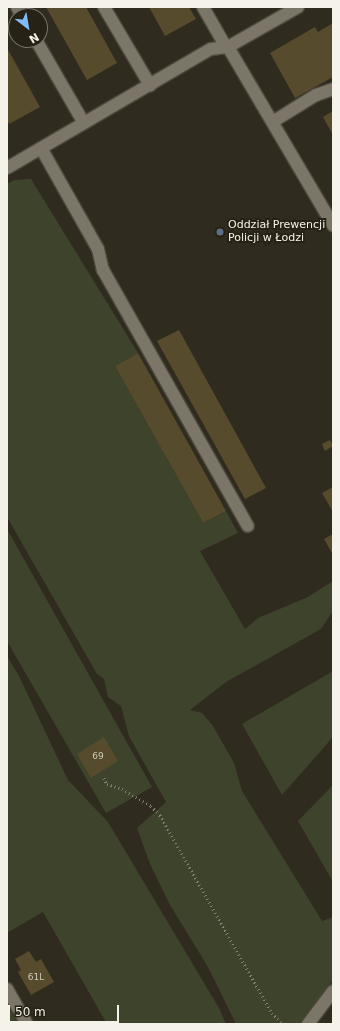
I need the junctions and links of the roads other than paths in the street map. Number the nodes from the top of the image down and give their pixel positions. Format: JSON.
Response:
{"nodes":[{"id":1,"x":104,"y":7,"type":"edge"},
{"id":2,"x":203,"y":7,"type":"edge"},
{"id":3,"x":298,"y":7,"type":"edge"},
{"id":4,"x":227,"y":47,"type":"junction"},
{"id":5,"x":41,"y":48,"type":"edge"},
{"id":6,"x":150,"y":85,"type":"junction"},
{"id":7,"x":333,"y":90,"type":"edge"},
{"id":8,"x":274,"y":121,"type":"junction"},
{"id":9,"x":84,"y":123,"type":"junction"},
{"id":10,"x":42,"y":148,"type":"junction"},
{"id":11,"x":7,"y":168,"type":"edge"},
{"id":12,"x":333,"y":225,"type":"edge"},
{"id":13,"x":248,"y":526,"type":"dead end"},
{"id":14,"x":7,"y":989,"type":"edge"},
{"id":15,"x":333,"y":991,"type":"edge"},
{"id":16,"x":27,"y":1024,"type":"edge"},
{"id":17,"x":308,"y":1024,"type":"edge"}],
"edges":[{"from":1,"to":6,"type":"lane"},
{"from":2,"to":4,"type":"lane"},
{"from":3,"to":4,"type":"lane"},
{"from":4,"to":6,"type":"lane"},
{"from":4,"to":8,"type":"lane"},
{"from":5,"to":9,"type":"lane"},
{"from":6,"to":9,"type":"lane"},
{"from":7,"to":8,"type":"lane"},
{"from":8,"to":12,"type":"lane"},
{"from":9,"to":10,"type":"lane"},
{"from":10,"to":11,"type":"lane"},
{"from":10,"to":13,"type":"lane"},
{"from":14,"to":16,"type":"lane"},
{"from":15,"to":17,"type":"lane"}]}
